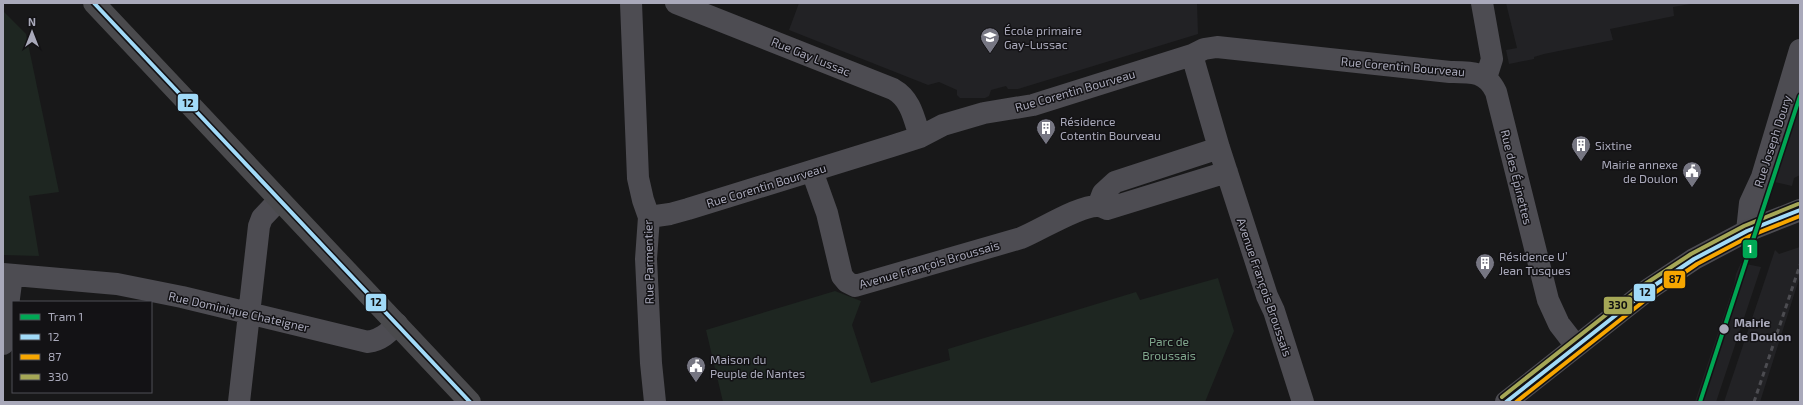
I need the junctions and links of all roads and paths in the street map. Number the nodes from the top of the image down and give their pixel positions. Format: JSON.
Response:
{"nodes":[{"id":1,"x":94,"y":3,"type":"edge"},
{"id":2,"x":631,"y":3,"type":"edge"},
{"id":3,"x":676,"y":3,"type":"edge"},
{"id":4,"x":1482,"y":3,"type":"edge"},
{"id":5,"x":1800,"y":50,"type":"edge"},
{"id":6,"x":1192,"y":55,"type":"junction"},
{"id":7,"x":1486,"y":78,"type":"junction"},
{"id":8,"x":920,"y":137,"type":"junction"},
{"id":9,"x":1219,"y":148,"type":"junction"},
{"id":10,"x":812,"y":171,"type":"junction"},
{"id":11,"x":1227,"y":172,"type":"junction"},
{"id":12,"x":279,"y":200,"type":"junction"},
{"id":13,"x":1098,"y":206,"type":"junction"},
{"id":14,"x":1800,"y":210,"type":"edge"},
{"id":15,"x":649,"y":217,"type":"junction"},
{"id":16,"x":1747,"y":231,"type":"junction"},
{"id":17,"x":8,"y":275,"type":"edge"},
{"id":18,"x":250,"y":314,"type":"junction"},
{"id":19,"x":397,"y":324,"type":"junction"},
{"id":20,"x":3,"y":344,"type":"edge"},
{"id":21,"x":1576,"y":346,"type":"junction"},
{"id":22,"x":239,"y":402,"type":"edge"},
{"id":23,"x":470,"y":402,"type":"edge"},
{"id":24,"x":655,"y":402,"type":"edge"},
{"id":25,"x":1303,"y":402,"type":"edge"},
{"id":26,"x":1506,"y":402,"type":"edge"}],
"edges":[{"from":1,"to":12,"type":"main road"},
{"from":2,"to":15,"type":"street","name":"Rue Parmentier"},
{"from":3,"to":8,"type":"street","name":"Rue Gay Lussac"},
{"from":4,"to":7,"type":"street"},
{"from":5,"to":16,"type":"street","name":"Rue Joseph Doury"},
{"from":6,"to":7,"type":"street","name":"Rue Corentin Bourveau"},
{"from":6,"to":8,"type":"street","name":"Rue Corentin Bourveau"},
{"from":6,"to":9,"type":"street","name":"Avenue François Broussais"},
{"from":7,"to":21,"type":"street","name":"Rue des Épinettes"},
{"from":8,"to":10,"type":"street","name":"Rue Corentin Bourveau"},
{"from":9,"to":11,"type":"street","name":"Avenue François Broussais"},
{"from":9,"to":13,"type":"street"},
{"from":10,"to":13,"type":"street","name":"Avenue François Broussais"},
{"from":10,"to":15,"type":"street","name":"Rue Corentin Bourveau"},
{"from":11,"to":13,"type":"street","name":"Avenue François Broussais"},
{"from":11,"to":25,"type":"street","name":"Avenue François Broussais"},
{"from":12,"to":18,"type":"street"},
{"from":12,"to":19,"type":"main road"},
{"from":14,"to":16,"type":"street"},
{"from":15,"to":24,"type":"street","name":"Rue Parmentier"},
{"from":16,"to":21,"type":"street"},
{"from":17,"to":18,"type":"street","name":"Rue Dominique Chateigner"},
{"from":17,"to":20,"type":"street"},
{"from":18,"to":19,"type":"street","name":"Rue Dominique Chateigner"},
{"from":18,"to":22,"type":"street"},
{"from":19,"to":23,"type":"main road"},
{"from":21,"to":26,"type":"street"}]}
